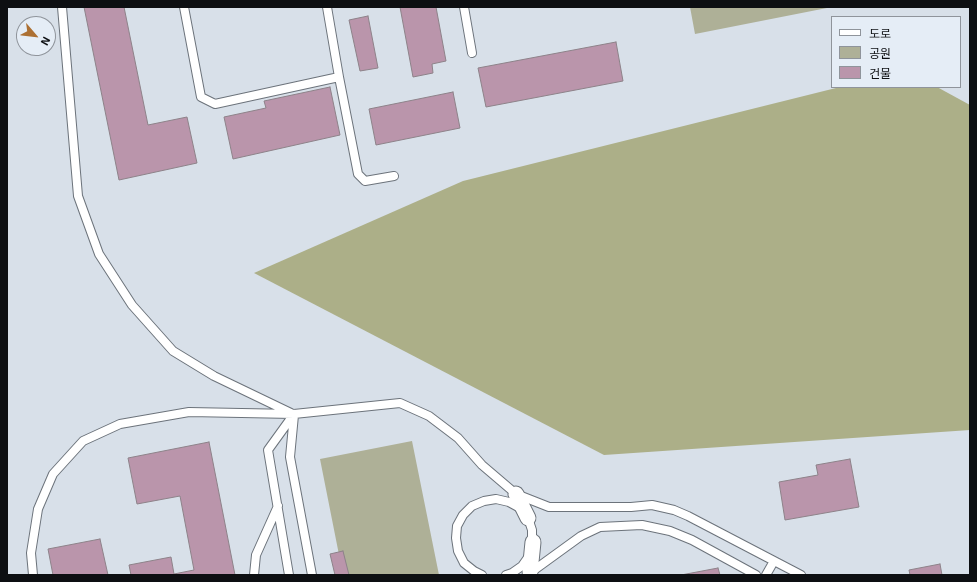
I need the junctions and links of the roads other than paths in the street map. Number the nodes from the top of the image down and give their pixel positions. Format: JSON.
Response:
{"nodes":[{"id":1,"x":62,"y":7,"type":"edge"},
{"id":2,"x":184,"y":7,"type":"edge"},
{"id":3,"x":328,"y":7,"type":"edge"},
{"id":4,"x":464,"y":7,"type":"edge"},
{"id":5,"x":472,"y":53,"type":"dead end"},
{"id":6,"x":339,"y":77,"type":"junction"},
{"id":7,"x":394,"y":176,"type":"dead end"},
{"id":8,"x":294,"y":414,"type":"junction"},
{"id":9,"x":516,"y":494,"type":"junction"},
{"id":10,"x":278,"y":506,"type":"junction"},
{"id":11,"x":528,"y":518,"type":"junction"},
{"id":12,"x":533,"y":542,"type":"junction"},
{"id":13,"x":774,"y":561,"type":"junction"},
{"id":14,"x":529,"y":574,"type":"edge"},
{"id":15,"x":33,"y":575,"type":"edge"},
{"id":16,"x":254,"y":575,"type":"edge"},
{"id":17,"x":289,"y":575,"type":"edge"},
{"id":18,"x":312,"y":575,"type":"edge"},
{"id":19,"x":482,"y":575,"type":"edge"},
{"id":20,"x":506,"y":575,"type":"edge"},
{"id":21,"x":756,"y":575,"type":"edge"},
{"id":22,"x":766,"y":575,"type":"edge"},
{"id":23,"x":800,"y":575,"type":"edge"}],
"edges":[{"from":1,"to":8,"type":"lane"},
{"from":2,"to":6,"type":"lane"},
{"from":3,"to":6,"type":"lane"},
{"from":4,"to":5,"type":"lane"},
{"from":6,"to":7,"type":"lane"},
{"from":8,"to":9,"type":"lane"},
{"from":8,"to":10,"type":"lane"},
{"from":8,"to":15,"type":"lane"},
{"from":8,"to":18,"type":"lane"},
{"from":9,"to":11,"type":"street"},
{"from":9,"to":13,"type":"lane"},
{"from":10,"to":16,"type":"lane"},
{"from":10,"to":17,"type":"lane"},
{"from":11,"to":12,"type":"lane"},
{"from":11,"to":19,"type":"lane"},
{"from":12,"to":14,"type":"street"},
{"from":12,"to":20,"type":"lane"},
{"from":13,"to":22,"type":"lane"},
{"from":13,"to":23,"type":"lane"},
{"from":14,"to":21,"type":"lane"}]}
